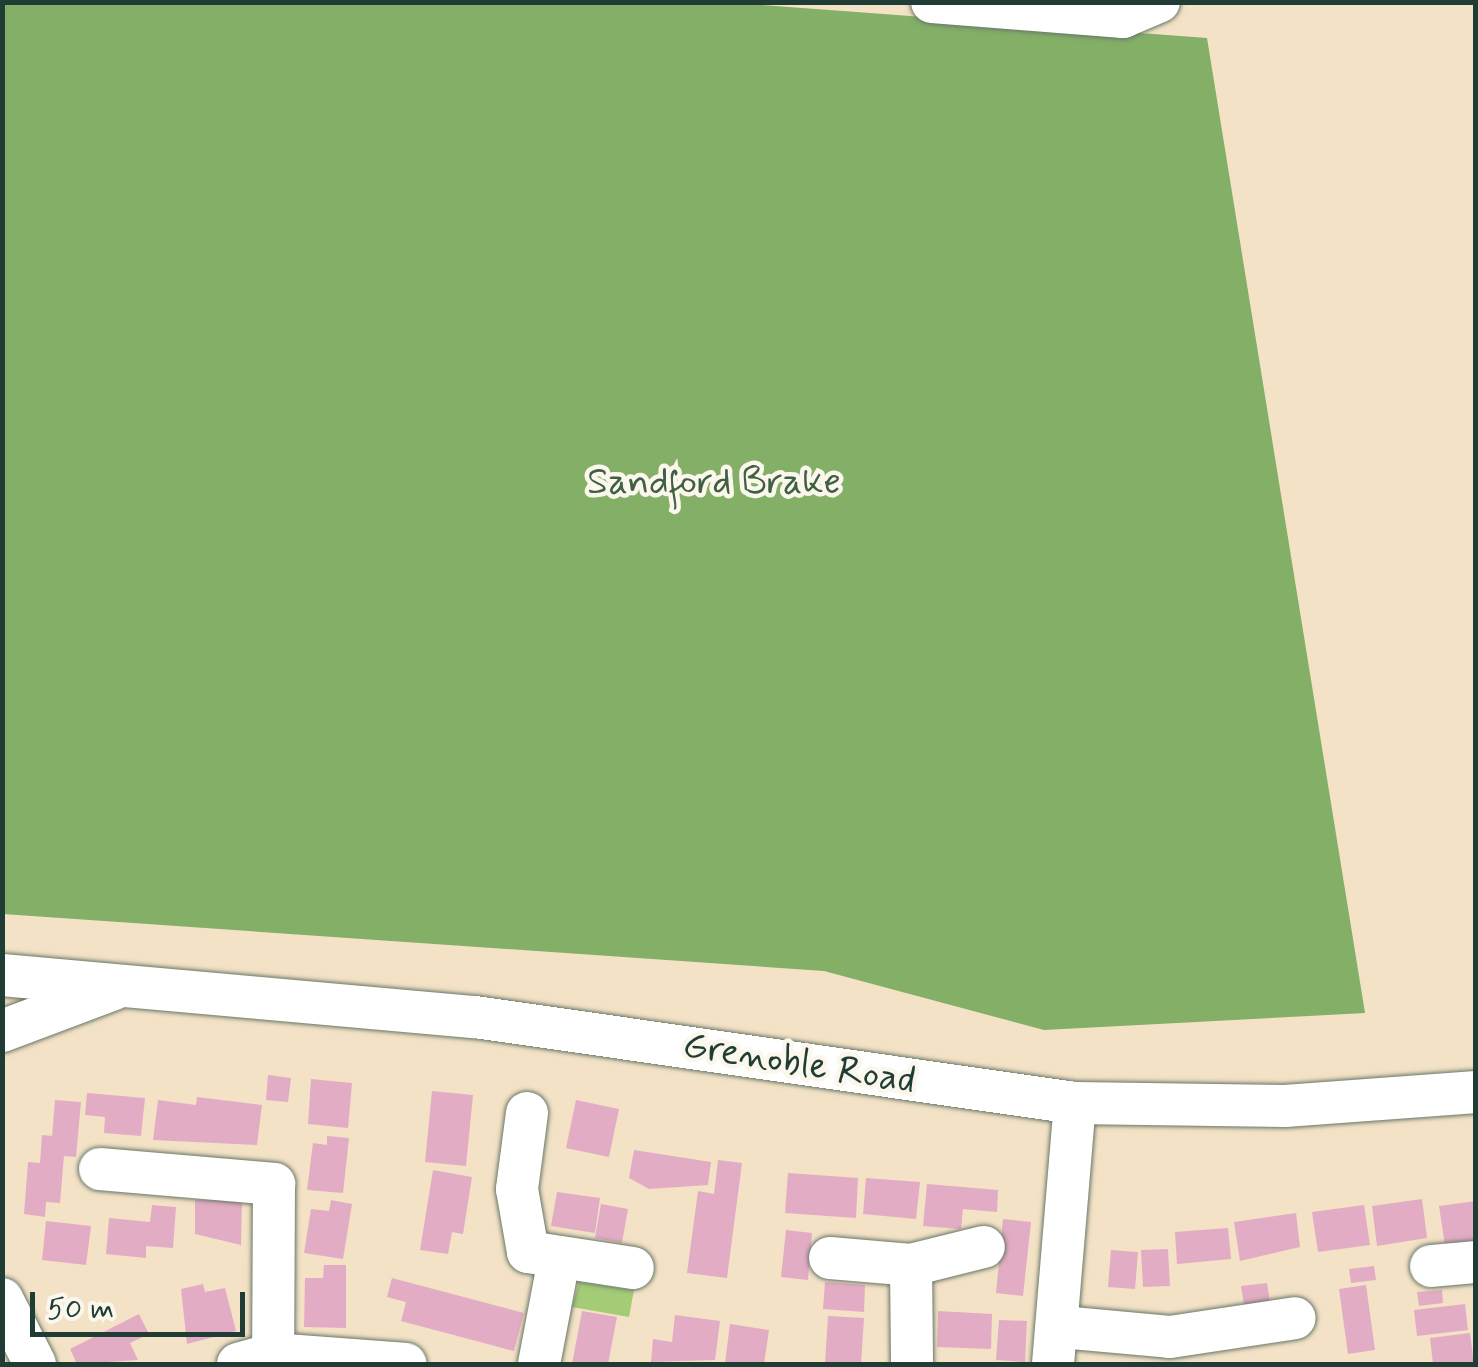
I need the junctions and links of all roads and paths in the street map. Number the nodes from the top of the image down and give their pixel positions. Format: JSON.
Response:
{"nodes":[{"id":1,"x":932,"y":2,"type":"edge"},
{"id":2,"x":1159,"y":2,"type":"edge"},
{"id":3,"x":2,"y":976,"type":"edge"},
{"id":4,"x":124,"y":986,"type":"junction"},
{"id":5,"x":2,"y":1031,"type":"edge"},
{"id":6,"x":1476,"y":1092,"type":"edge"},
{"id":7,"x":1075,"y":1103,"type":"junction"},
{"id":8,"x":527,"y":1113,"type":"dead end"},
{"id":9,"x":100,"y":1169,"type":"dead end"},
{"id":10,"x":984,"y":1248,"type":"dead end"},
{"id":11,"x":544,"y":1256,"type":"junction"},
{"id":12,"x":830,"y":1258,"type":"dead end"},
{"id":13,"x":1476,"y":1262,"type":"edge"},
{"id":14,"x":911,"y":1265,"type":"junction"},
{"id":15,"x":1431,"y":1266,"type":"dead end"},
{"id":16,"x":633,"y":1268,"type":"dead end"},
{"id":17,"x":2,"y":1298,"type":"edge"},
{"id":18,"x":1296,"y":1318,"type":"dead end"},
{"id":19,"x":1057,"y":1346,"type":"edge"},
{"id":20,"x":255,"y":1359,"type":"edge"},
{"id":21,"x":35,"y":1364,"type":"edge"},
{"id":22,"x":406,"y":1364,"type":"edge"},
{"id":23,"x":539,"y":1364,"type":"edge"},
{"id":24,"x":912,"y":1364,"type":"edge"}],
"edges":[{"from":1,"to":2,"type":"street"},
{"from":3,"to":4,"type":"street","name":"Grenoble Road"},
{"from":4,"to":5,"type":"street","name":"Grenoble Road"},
{"from":4,"to":7,"type":"street","name":"Grenoble Road"},
{"from":6,"to":7,"type":"street","name":"Grenoble Road"},
{"from":7,"to":19,"type":"street"},
{"from":8,"to":11,"type":"street"},
{"from":9,"to":20,"type":"street"},
{"from":10,"to":14,"type":"street"},
{"from":11,"to":16,"type":"street"},
{"from":11,"to":23,"type":"street"},
{"from":12,"to":14,"type":"street"},
{"from":13,"to":15,"type":"street"},
{"from":14,"to":24,"type":"street"},
{"from":17,"to":21,"type":"street"},
{"from":18,"to":19,"type":"street"},
{"from":20,"to":22,"type":"street"}]}
